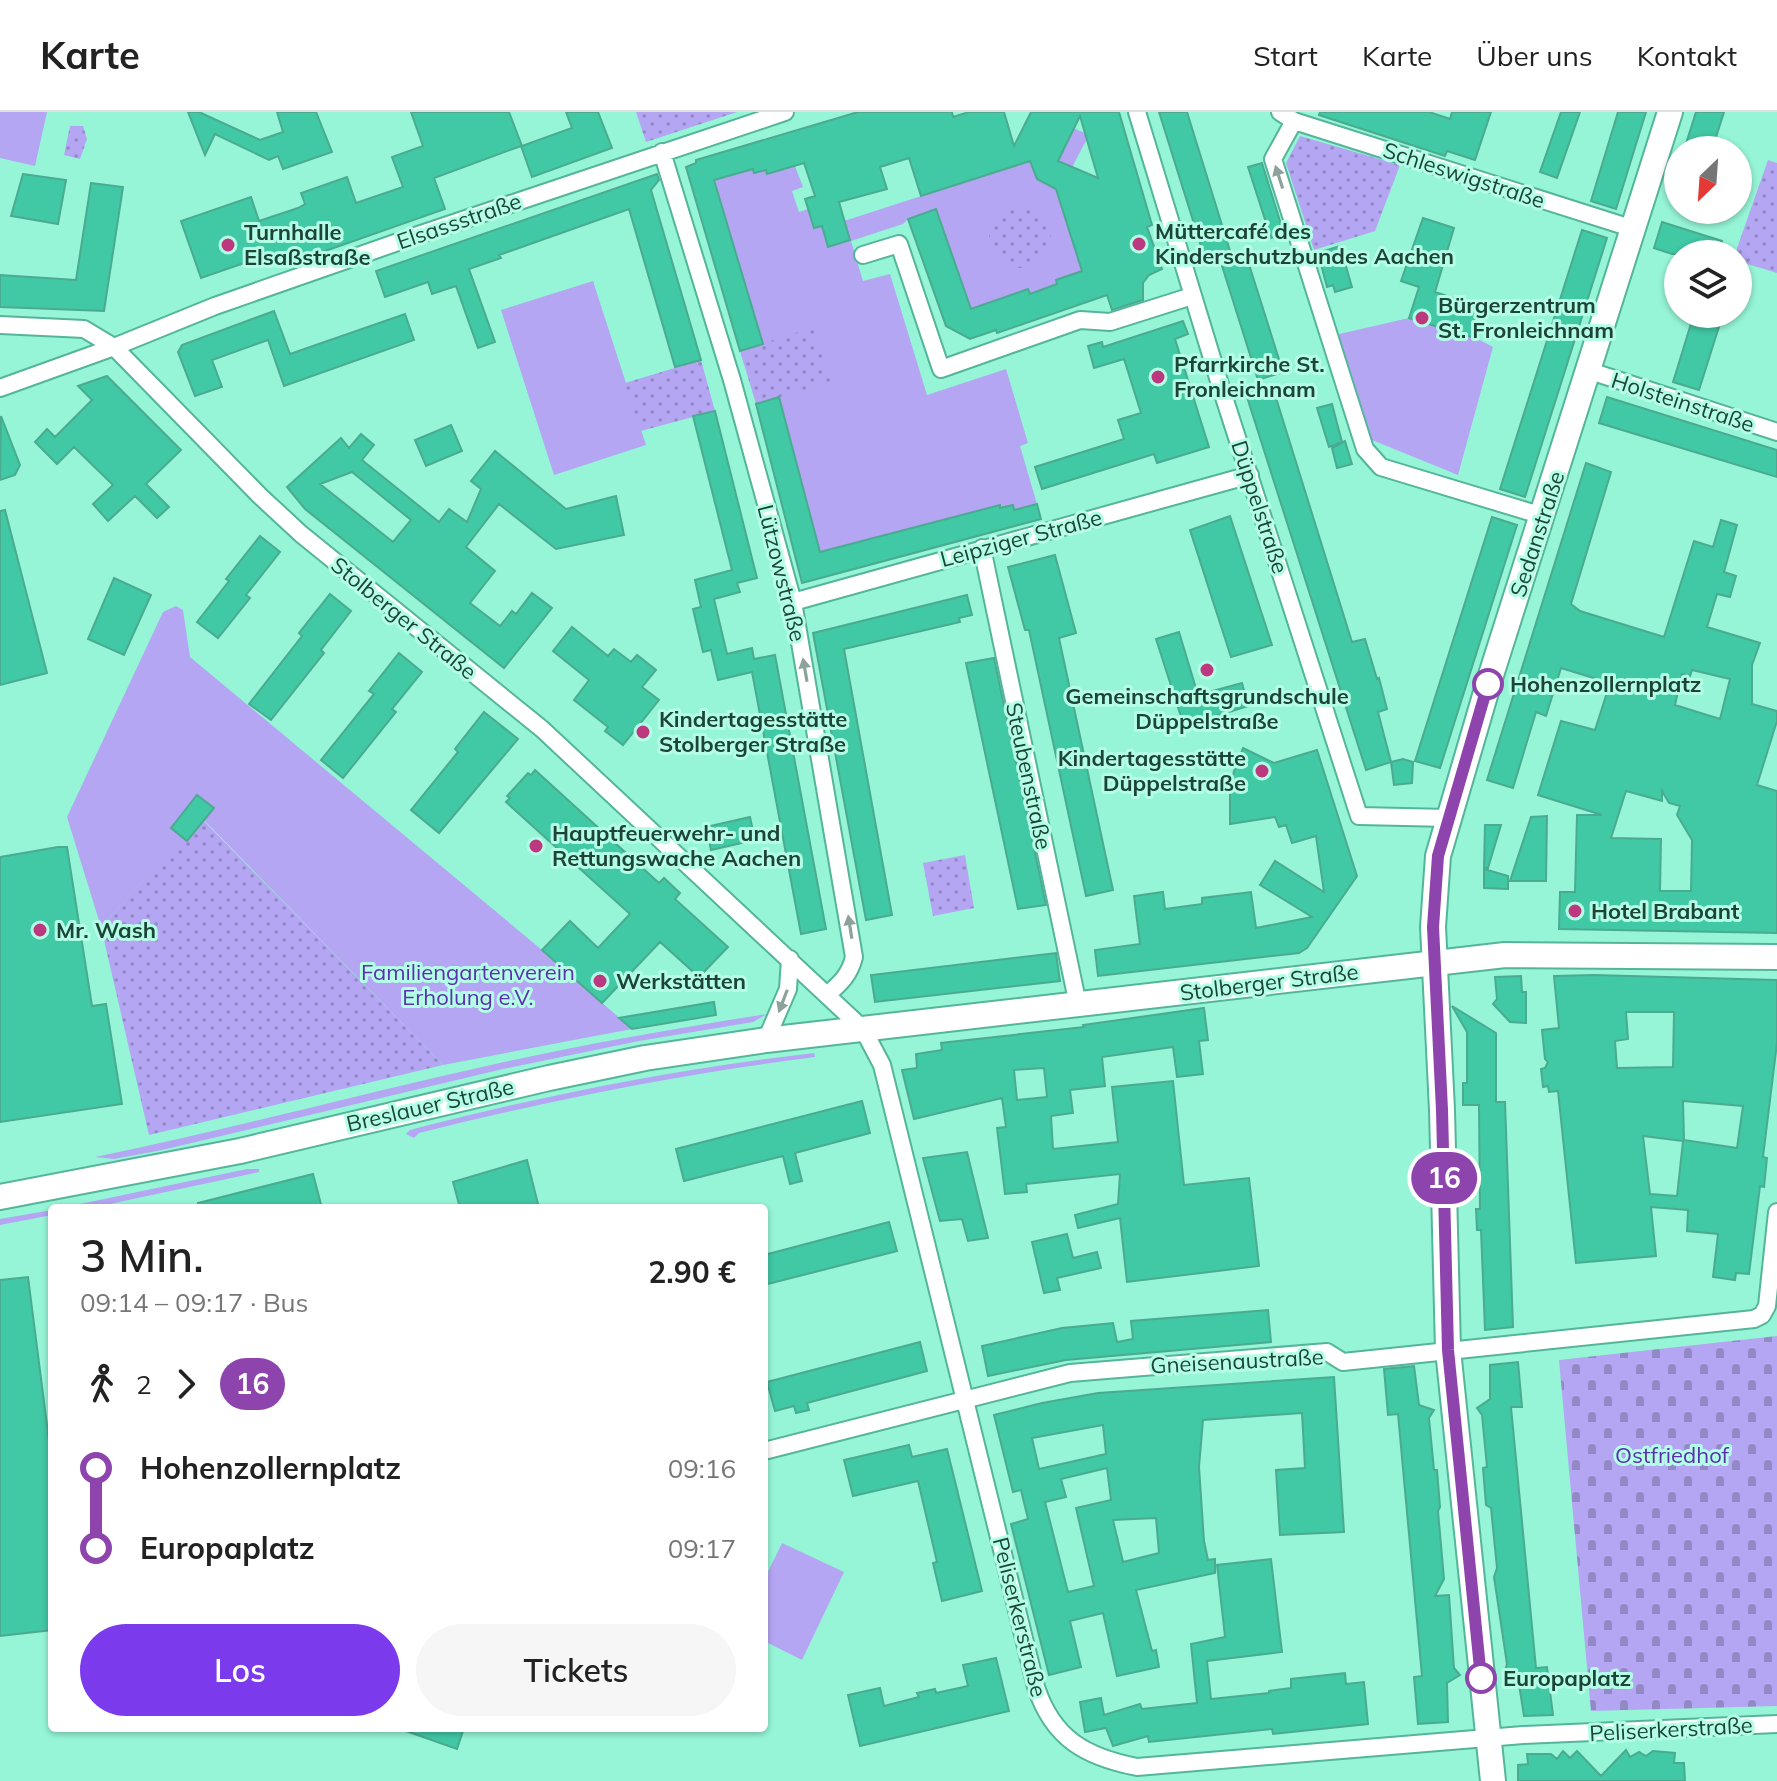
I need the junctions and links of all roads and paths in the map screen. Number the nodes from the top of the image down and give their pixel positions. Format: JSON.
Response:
{"nodes":[{"id":1,"x":785,"y":112,"type":"edge"},
{"id":2,"x":1137,"y":112,"type":"edge"},
{"id":3,"x":1670,"y":112,"type":"edge"},
{"id":4,"x":1287,"y":116,"type":"edge"},
{"id":5,"x":662,"y":152,"type":"junction"},
{"id":6,"x":1634,"y":229,"type":"junction"},
{"id":7,"x":863,"y":255,"type":"dead end"},
{"id":8,"x":1192,"y":296,"type":"junction"},
{"id":9,"x":0,"y":325,"type":"edge"},
{"id":10,"x":114,"y":347,"type":"junction"},
{"id":11,"x":1590,"y":371,"type":"junction"},
{"id":12,"x":0,"y":388,"type":"edge"},
{"id":13,"x":1777,"y":432,"type":"edge"},
{"id":14,"x":1250,"y":475,"type":"junction"},
{"id":15,"x":1543,"y":516,"type":"junction"},
{"id":16,"x":982,"y":548,"type":"junction"},
{"id":17,"x":793,"y":602,"type":"junction"},
{"id":18,"x":1449,"y":818,"type":"junction"},
{"id":19,"x":1777,"y":957,"type":"edge"},
{"id":20,"x":790,"y":959,"type":"junction"},
{"id":21,"x":1434,"y":962,"type":"junction"},
{"id":22,"x":828,"y":994,"type":"junction"},
{"id":23,"x":1078,"y":1005,"type":"junction"},
{"id":24,"x":863,"y":1029,"type":"junction"},
{"id":25,"x":766,"y":1040,"type":"junction"},
{"id":26,"x":0,"y":1197,"type":"edge"},
{"id":27,"x":1777,"y":1212,"type":"edge"},
{"id":28,"x":1448,"y":1350,"type":"junction"},
{"id":29,"x":965,"y":1398,"type":"junction"},
{"id":30,"x":768,"y":1450,"type":"edge"},
{"id":31,"x":1777,"y":1724,"type":"edge"},
{"id":32,"x":1486,"y":1738,"type":"junction"},
{"id":33,"x":1493,"y":1781,"type":"edge"}],
"edges":[{"from":1,"to":5,"type":"street","name":"Elsassstraße"},
{"from":2,"to":8,"type":"street","name":"Düppelstraße"},
{"from":3,"to":6,"type":"main road","name":"Sedanstraße"},
{"from":4,"to":6,"type":"street","name":"Schleswigstraße"},
{"from":15,"to":4,"type":"street","name":"Schleswigstraße","one_way":true},
{"from":5,"to":10,"type":"street","name":"Elsassstraße"},
{"from":5,"to":17,"type":"street","name":"Lützowstraße"},
{"from":6,"to":11,"type":"main road","name":"Sedanstraße"},
{"from":7,"to":8,"type":"street"},
{"from":8,"to":14,"type":"street","name":"Düppelstraße"},
{"from":9,"to":10,"type":"street","name":"Stolberger Straße"},
{"from":10,"to":12,"type":"street","name":"Elsassstraße"},
{"from":10,"to":20,"type":"street","name":"Stolberger Straße"},
{"from":11,"to":13,"type":"street","name":"Holsteinstraße"},
{"from":11,"to":15,"type":"main road","name":"Sedanstraße"},
{"from":14,"to":16,"type":"street","name":"Leipziger Straße"},
{"from":14,"to":18,"type":"street","name":"Düppelstraße"},
{"from":15,"to":18,"type":"main road","name":"Sedanstraße"},
{"from":16,"to":17,"type":"street","name":"Leipziger Straße"},
{"from":16,"to":23,"type":"street","name":"Steubenstraße"},
{"from":22,"to":17,"type":"street","name":"Lützowstraße","one_way":true},
{"from":18,"to":21,"type":"main road","name":"Sedanstraße"},
{"from":19,"to":21,"type":"main road","name":"Stolberger Straße"},
{"from":20,"to":22,"type":"street","name":"Stolberger Straße"},
{"from":20,"to":25,"type":"street","one_way":true},
{"from":21,"to":23,"type":"main road","name":"Stolberger Straße"},
{"from":21,"to":28,"type":"main road","name":"Sedanstraße"},
{"from":22,"to":24,"type":"street","name":"Stolberger Straße"},
{"from":23,"to":24,"type":"main road","name":"Stolberger Straße"},
{"from":24,"to":25,"type":"main road","name":"Breslauer Straße"},
{"from":24,"to":29,"type":"street","name":"Peliserkerstraße"},
{"from":25,"to":26,"type":"main road","name":"Breslauer Straße"},
{"from":27,"to":28,"type":"street","name":"Gneisenaustraße"},
{"from":28,"to":29,"type":"street","name":"Gneisenaustraße"},
{"from":28,"to":32,"type":"main road","name":"Sedanstraße"},
{"from":29,"to":30,"type":"street","name":"Gneisenaustraße"},
{"from":29,"to":32,"type":"street","name":"Peliserkerstraße"},
{"from":31,"to":32,"type":"street","name":"Peliserkerstraße"},
{"from":32,"to":33,"type":"main road","name":"Sedanstraße"}]}
